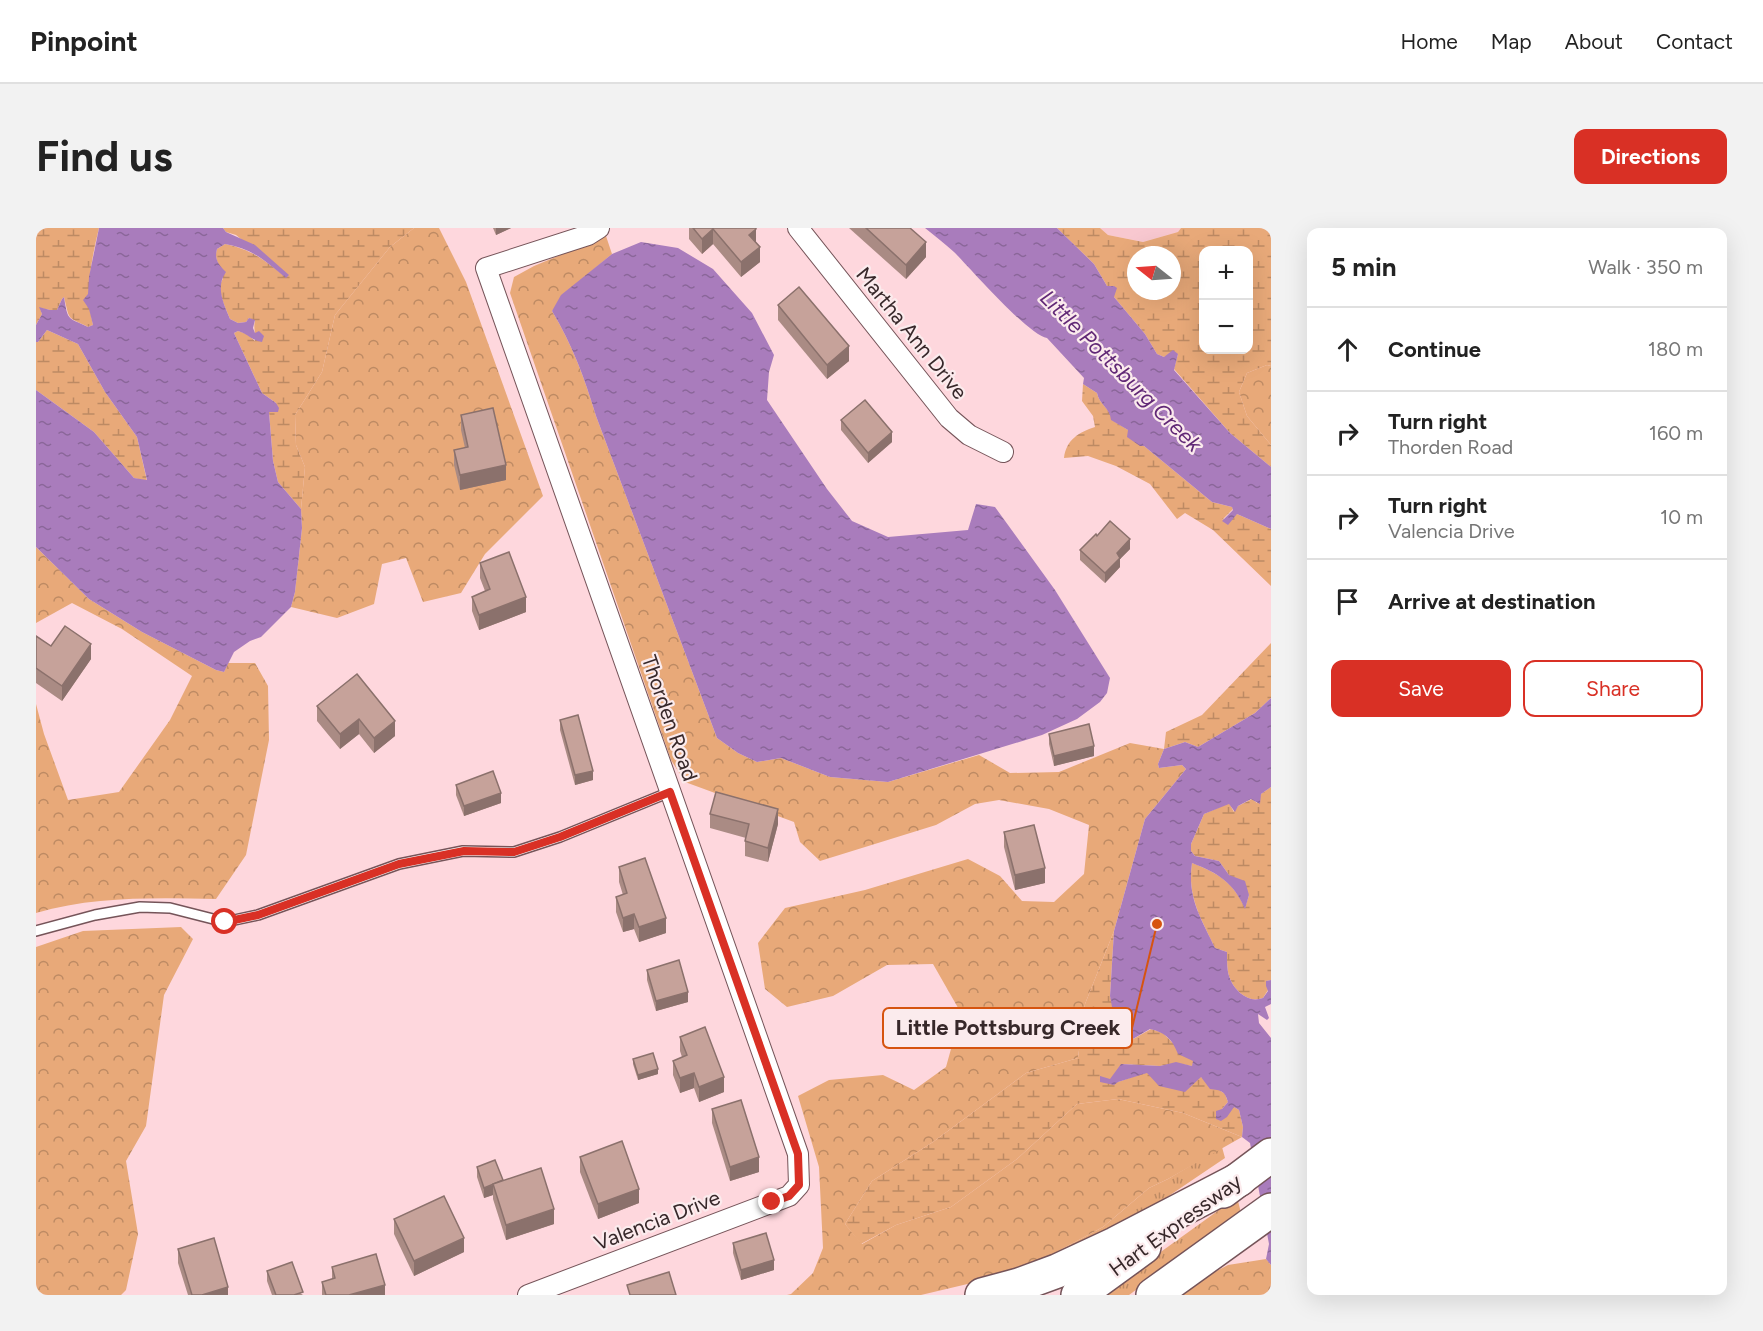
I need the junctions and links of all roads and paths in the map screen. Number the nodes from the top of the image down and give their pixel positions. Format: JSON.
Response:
{"nodes":[{"id":1,"x":599,"y":228,"type":"edge"},
{"id":2,"x":798,"y":228,"type":"edge"},
{"id":3,"x":1004,"y":452,"type":"dead end"},
{"id":4,"x":670,"y":792,"type":"junction"},
{"id":5,"x":36,"y":931,"type":"edge"},
{"id":6,"x":1271,"y":1155,"type":"edge"},
{"id":7,"x":1240,"y":1179,"type":"junction"},
{"id":8,"x":799,"y":1185,"type":"joint"},
{"id":9,"x":1261,"y":1217,"type":"edge"},
{"id":10,"x":528,"y":1295,"type":"edge"},
{"id":11,"x":982,"y":1295,"type":"edge"},
{"id":12,"x":1078,"y":1295,"type":"edge"},
{"id":13,"x":1153,"y":1295,"type":"edge"}],
"edges":[{"from":1,"to":4,"type":"street","name":"Thorden Road"},
{"from":2,"to":3,"type":"street","name":"Martha Ann Drive"},
{"from":4,"to":5,"type":"lane"},
{"from":4,"to":8,"type":"street","name":"Thorden Road"},
{"from":6,"to":7,"type":"highway","name":"Hart Expressway"},
{"from":7,"to":11,"type":"highway"},
{"from":7,"to":12,"type":"highway","name":"Hart Expressway"},
{"from":8,"to":10,"type":"street","name":"Valencia Drive"},
{"from":9,"to":13,"type":"highway","name":"Hart Expressway"}]}
